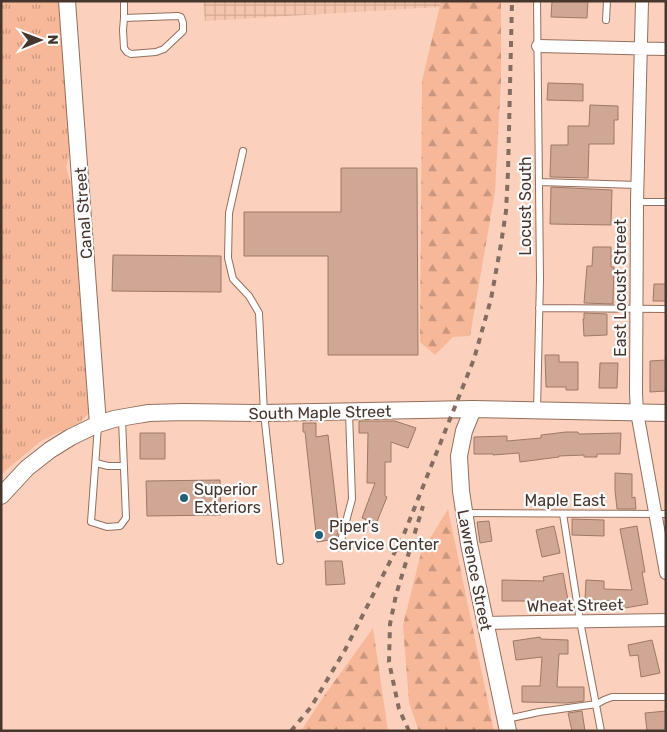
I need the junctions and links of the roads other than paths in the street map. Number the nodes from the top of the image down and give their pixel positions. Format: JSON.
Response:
{"nodes":[{"id":1,"x":67,"y":1,"type":"edge"},
{"id":2,"x":124,"y":1,"type":"edge"},
{"id":3,"x":538,"y":1,"type":"edge"},
{"id":4,"x":607,"y":1,"type":"edge"},
{"id":5,"x":642,"y":1,"type":"edge"},
{"id":6,"x":124,"y":18,"type":"junction"},
{"id":7,"x":606,"y":20,"type":"dead end"},
{"id":8,"x":538,"y":46,"type":"junction"},
{"id":9,"x":641,"y":49,"type":"junction"},
{"id":10,"x":666,"y":49,"type":"edge"},
{"id":11,"x":243,"y":152,"type":"dead end"},
{"id":12,"x":539,"y":182,"type":"junction"},
{"id":13,"x":638,"y":185,"type":"junction"},
{"id":14,"x":637,"y":202,"type":"junction"},
{"id":15,"x":666,"y":202,"type":"edge"},
{"id":16,"x":539,"y":308,"type":"junction"},
{"id":17,"x":637,"y":309,"type":"junction"},
{"id":18,"x":666,"y":309,"type":"edge"},
{"id":19,"x":473,"y":409,"type":"junction"},
{"id":20,"x":537,"y":410,"type":"junction"},
{"id":21,"x":349,"y":412,"type":"junction"},
{"id":22,"x":637,"y":412,"type":"junction"},
{"id":23,"x":264,"y":413,"type":"junction"},
{"id":24,"x":666,"y":413,"type":"edge"},
{"id":25,"x":122,"y":418,"type":"junction"},
{"id":26,"x":98,"y":424,"type":"junction"},
{"id":27,"x":96,"y":463,"type":"junction"},
{"id":28,"x":124,"y":466,"type":"junction"},
{"id":29,"x":1,"y":496,"type":"edge"},
{"id":30,"x":464,"y":513,"type":"junction"},
{"id":31,"x":661,"y":513,"type":"edge"},
{"id":32,"x":563,"y":514,"type":"junction"},
{"id":33,"x":340,"y":544,"type":"dead end"},
{"id":34,"x":280,"y":561,"type":"dead end"},
{"id":35,"x":666,"y":573,"type":"edge"},
{"id":36,"x":666,"y":620,"type":"edge"},
{"id":37,"x":580,"y":621,"type":"junction"},
{"id":38,"x":485,"y":623,"type":"junction"},
{"id":39,"x":666,"y":697,"type":"edge"},
{"id":40,"x":597,"y":704,"type":"junction"},
{"id":41,"x":507,"y":725,"type":"edge"},
{"id":42,"x":601,"y":731,"type":"edge"}],
"edges":[{"from":1,"to":26,"type":"street","name":"Canal Street"},
{"from":2,"to":6,"type":"lane"},
{"from":3,"to":8,"type":"lane","name":"Locust South"},
{"from":4,"to":7,"type":"lane"},
{"from":5,"to":9,"type":"street","name":"East Locust Street"},
{"from":6,"to":6,"type":"lane"},
{"from":8,"to":9,"type":"street"},
{"from":8,"to":12,"type":"lane","name":"Locust South"},
{"from":9,"to":10,"type":"street"},
{"from":9,"to":13,"type":"street","name":"East Locust Street"},
{"from":11,"to":23,"type":"lane"},
{"from":12,"to":13,"type":"lane"},
{"from":12,"to":16,"type":"lane","name":"Locust South"},
{"from":13,"to":14,"type":"street","name":"East Locust Street"},
{"from":14,"to":15,"type":"lane"},
{"from":14,"to":17,"type":"street","name":"East Locust Street"},
{"from":16,"to":17,"type":"lane"},
{"from":16,"to":20,"type":"lane","name":"Locust South"},
{"from":17,"to":18,"type":"lane"},
{"from":17,"to":22,"type":"street","name":"East Locust Street"},
{"from":19,"to":20,"type":"street","name":"South Maple Street"},
{"from":19,"to":21,"type":"street","name":"South Maple Street"},
{"from":19,"to":30,"type":"street","name":"Lawrence Street"},
{"from":20,"to":22,"type":"street","name":"South Maple Street"},
{"from":21,"to":23,"type":"street","name":"South Maple Street"},
{"from":21,"to":33,"type":"lane"},
{"from":22,"to":24,"type":"street","name":"South Maple Street"},
{"from":22,"to":31,"type":"street","name":"East Locust Street"},
{"from":23,"to":25,"type":"street","name":"South Maple Street"},
{"from":23,"to":34,"type":"lane"},
{"from":25,"to":26,"type":"street","name":"South Maple Street"},
{"from":25,"to":28,"type":"lane"},
{"from":26,"to":27,"type":"lane"},
{"from":26,"to":29,"type":"street","name":"South Maple Street"},
{"from":27,"to":28,"type":"lane"},
{"from":27,"to":28,"type":"lane"},
{"from":30,"to":32,"type":"lane","name":"Maple East"},
{"from":30,"to":38,"type":"street","name":"Lawrence Street"},
{"from":31,"to":32,"type":"lane","name":"Maple East"},
{"from":31,"to":35,"type":"street","name":"East Locust Street"},
{"from":32,"to":37,"type":"lane"},
{"from":36,"to":37,"type":"street","name":"Wheat Street"},
{"from":37,"to":38,"type":"street","name":"Wheat Street"},
{"from":37,"to":40,"type":"lane"},
{"from":38,"to":41,"type":"street","name":"Lawrence Street"},
{"from":39,"to":40,"type":"lane"},
{"from":40,"to":41,"type":"lane"},
{"from":40,"to":42,"type":"lane"}]}
